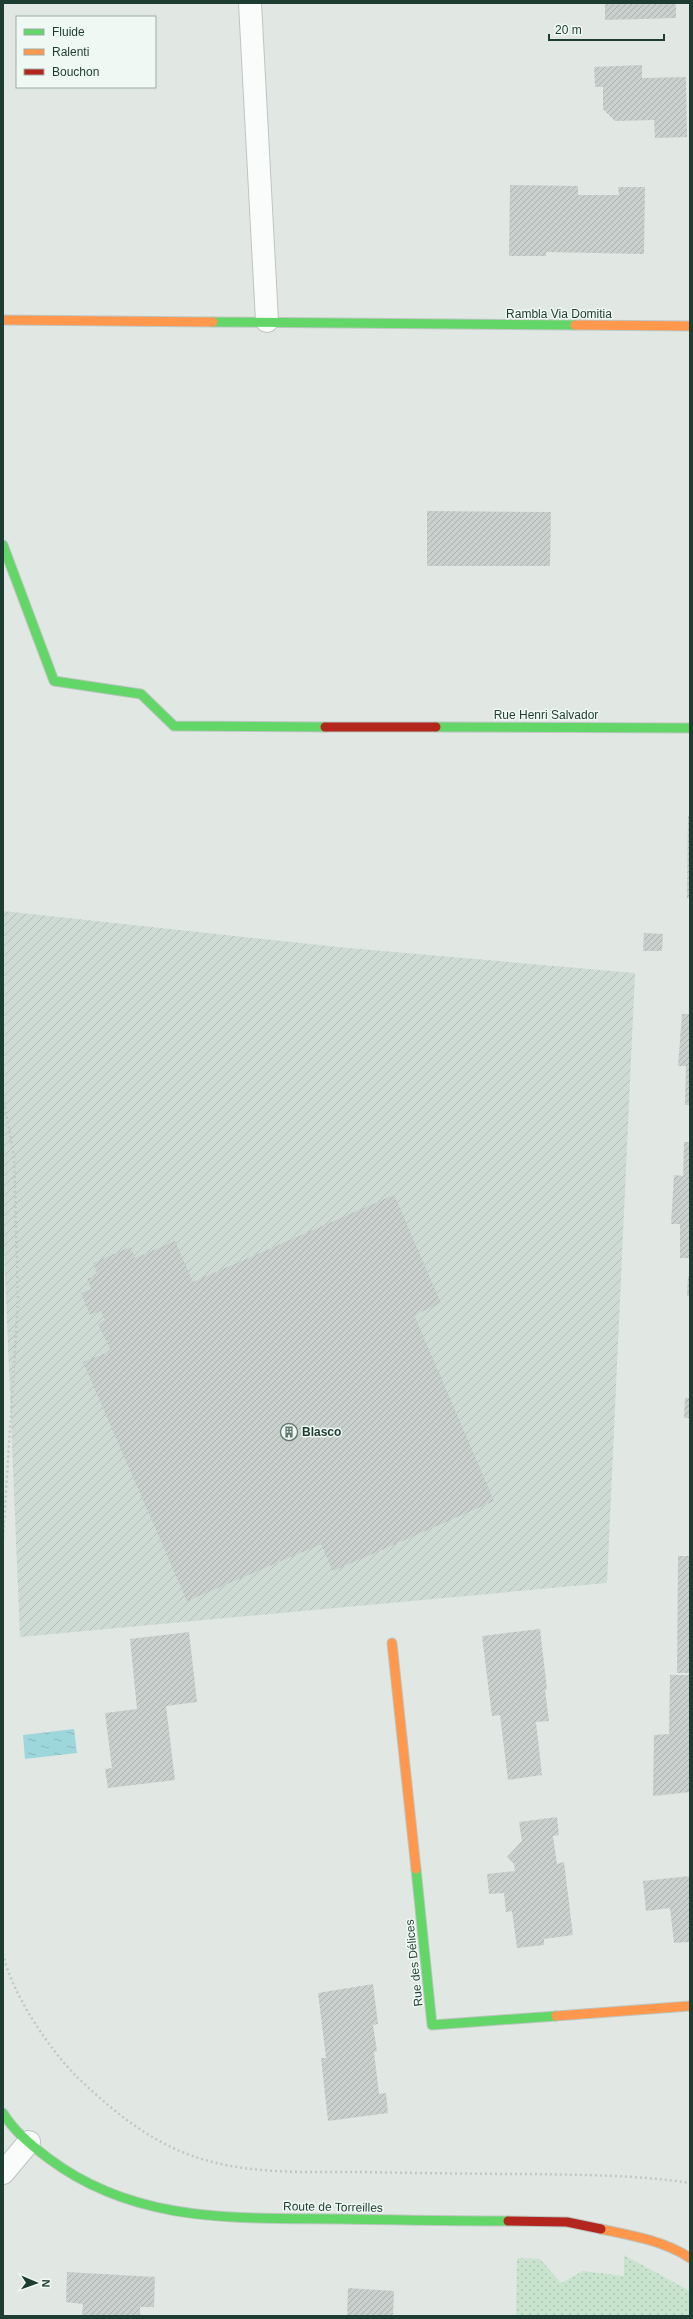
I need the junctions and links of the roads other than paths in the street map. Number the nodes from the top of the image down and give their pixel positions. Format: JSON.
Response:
{"nodes":[{"id":1,"x":250,"y":3,"type":"edge"},
{"id":2,"x":3,"y":320,"type":"edge"},
{"id":3,"x":267,"y":321,"type":"junction"},
{"id":4,"x":690,"y":326,"type":"edge"},
{"id":5,"x":3,"y":545,"type":"edge"},
{"id":6,"x":690,"y":728,"type":"edge"},
{"id":7,"x":392,"y":1643,"type":"dead end"},
{"id":8,"x":690,"y":2006,"type":"edge"},
{"id":9,"x":3,"y":2113,"type":"edge"},
{"id":10,"x":29,"y":2142,"type":"junction"},
{"id":11,"x":3,"y":2173,"type":"edge"},
{"id":12,"x":690,"y":2258,"type":"edge"}],
"edges":[{"from":1,"to":3,"type":"street"},
{"from":2,"to":3,"type":"street","name":"Rambla Via Domitia"},
{"from":3,"to":4,"type":"street","name":"Rambla Via Domitia"},
{"from":5,"to":6,"type":"street","name":"Rue Henri Salvador"},
{"from":7,"to":8,"type":"street","name":"Rue des Délices"},
{"from":9,"to":10,"type":"street","name":"Route de Torreilles"},
{"from":10,"to":11,"type":"street"},
{"from":10,"to":12,"type":"street","name":"Route de Torreilles"}]}
